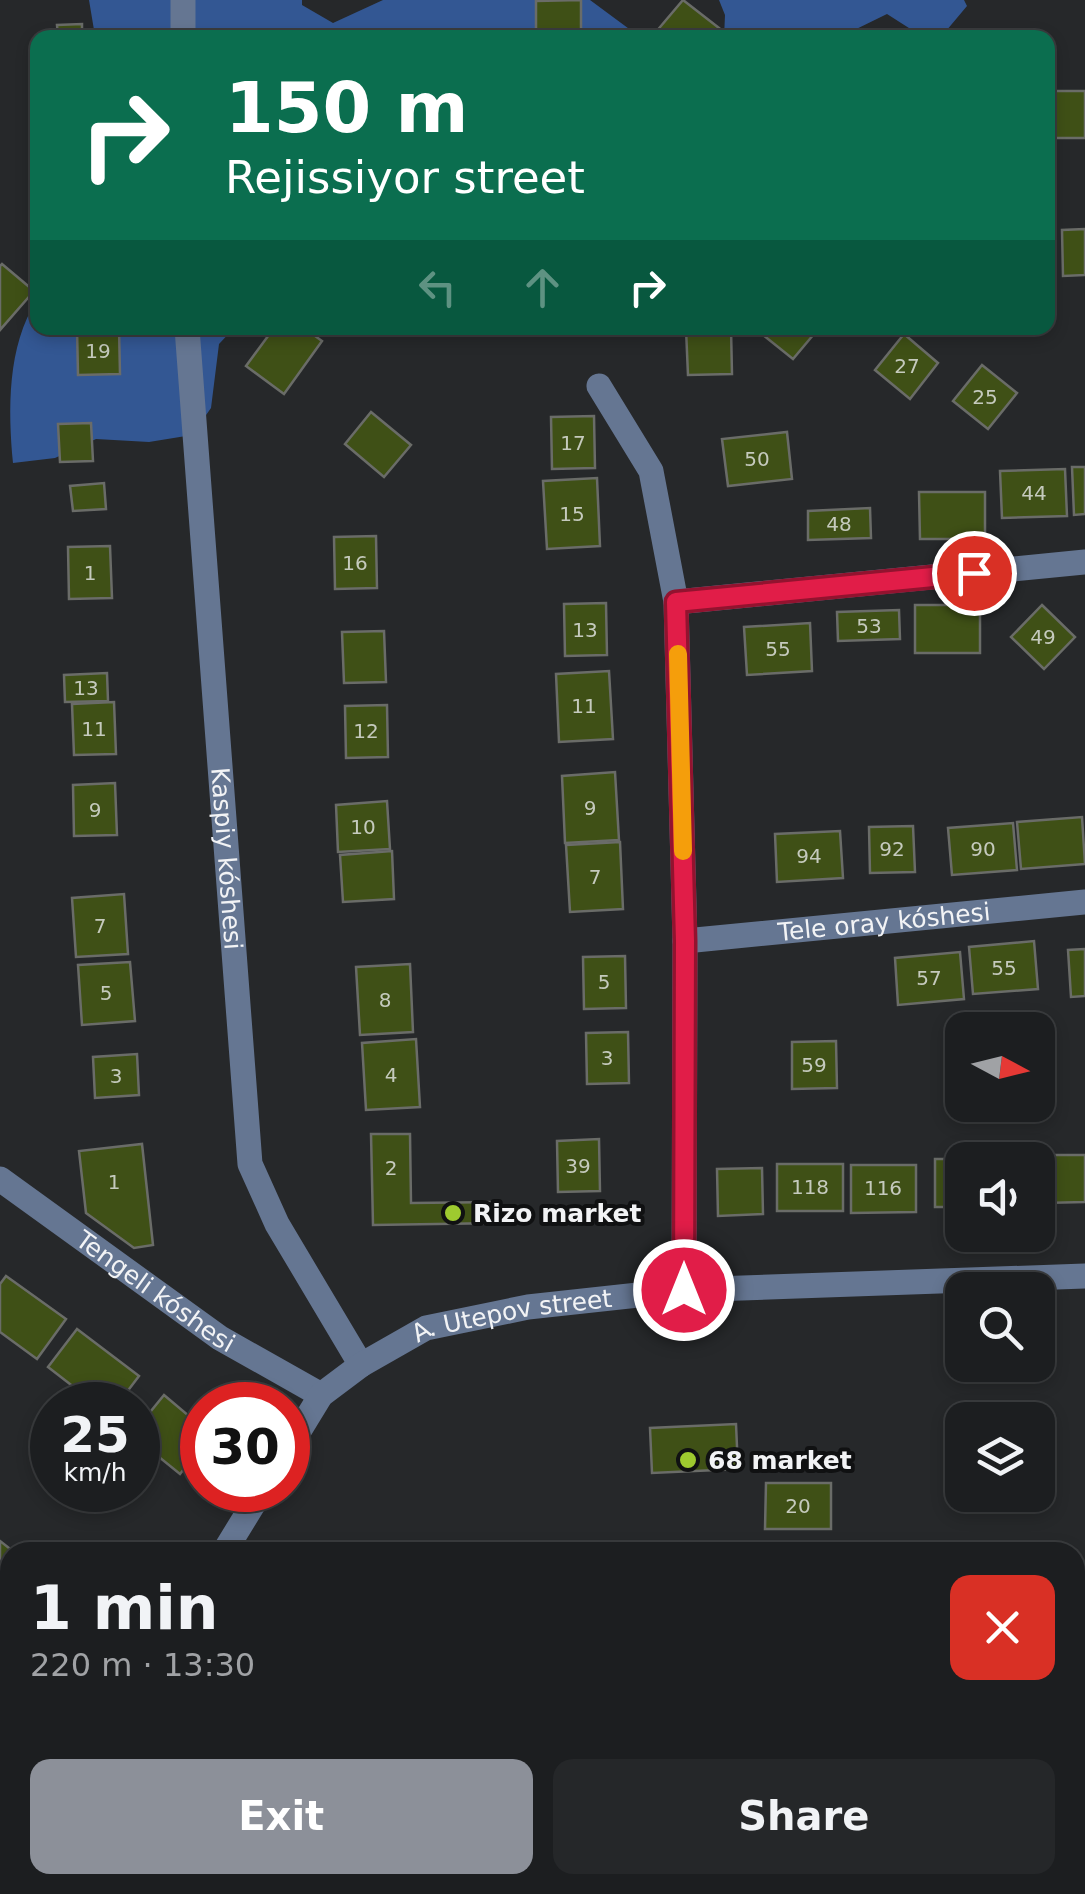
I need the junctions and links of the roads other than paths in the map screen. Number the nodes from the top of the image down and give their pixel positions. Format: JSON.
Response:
{"nodes":[{"id":1,"x":183,"y":0,"type":"edge"},
{"id":2,"x":183,"y":30,"type":"edge"},
{"id":3,"x":188,"y":335,"type":"edge"},
{"id":4,"x":599,"y":386,"type":"dead end"},
{"id":5,"x":1085,"y":562,"type":"edge"},
{"id":6,"x":676,"y":602,"type":"junction"},
{"id":7,"x":1085,"y":902,"type":"edge"},
{"id":8,"x":685,"y":941,"type":"junction"},
{"id":9,"x":0,"y":1179,"type":"edge"},
{"id":10,"x":1085,"y":1276,"type":"edge"},
{"id":11,"x":684,"y":1290,"type":"junction"},
{"id":12,"x":361,"y":1365,"type":"junction"},
{"id":13,"x":320,"y":1395,"type":"junction"},
{"id":14,"x":310,"y":1412,"type":"edge"},
{"id":15,"x":249,"y":1512,"type":"edge"},
{"id":16,"x":230,"y":1542,"type":"edge"}],
"edges":[{"from":1,"to":2,"type":"street"},
{"from":3,"to":12,"type":"street","name":"Kaspiy kóshesi"},
{"from":4,"to":6,"type":"street"},
{"from":5,"to":6,"type":"street"},
{"from":6,"to":8,"type":"street"},
{"from":7,"to":8,"type":"street","name":"Tele oray kóshesi"},
{"from":8,"to":11,"type":"street"},
{"from":9,"to":13,"type":"street","name":"Tengeli kóshesi"},
{"from":10,"to":11,"type":"street","name":"A. Utepov street"},
{"from":11,"to":12,"type":"street","name":"A. Utepov street"},
{"from":12,"to":13,"type":"street","name":"A. Utepov street"},
{"from":13,"to":14,"type":"street","name":"A. Utepov street"},
{"from":15,"to":16,"type":"street"}]}
